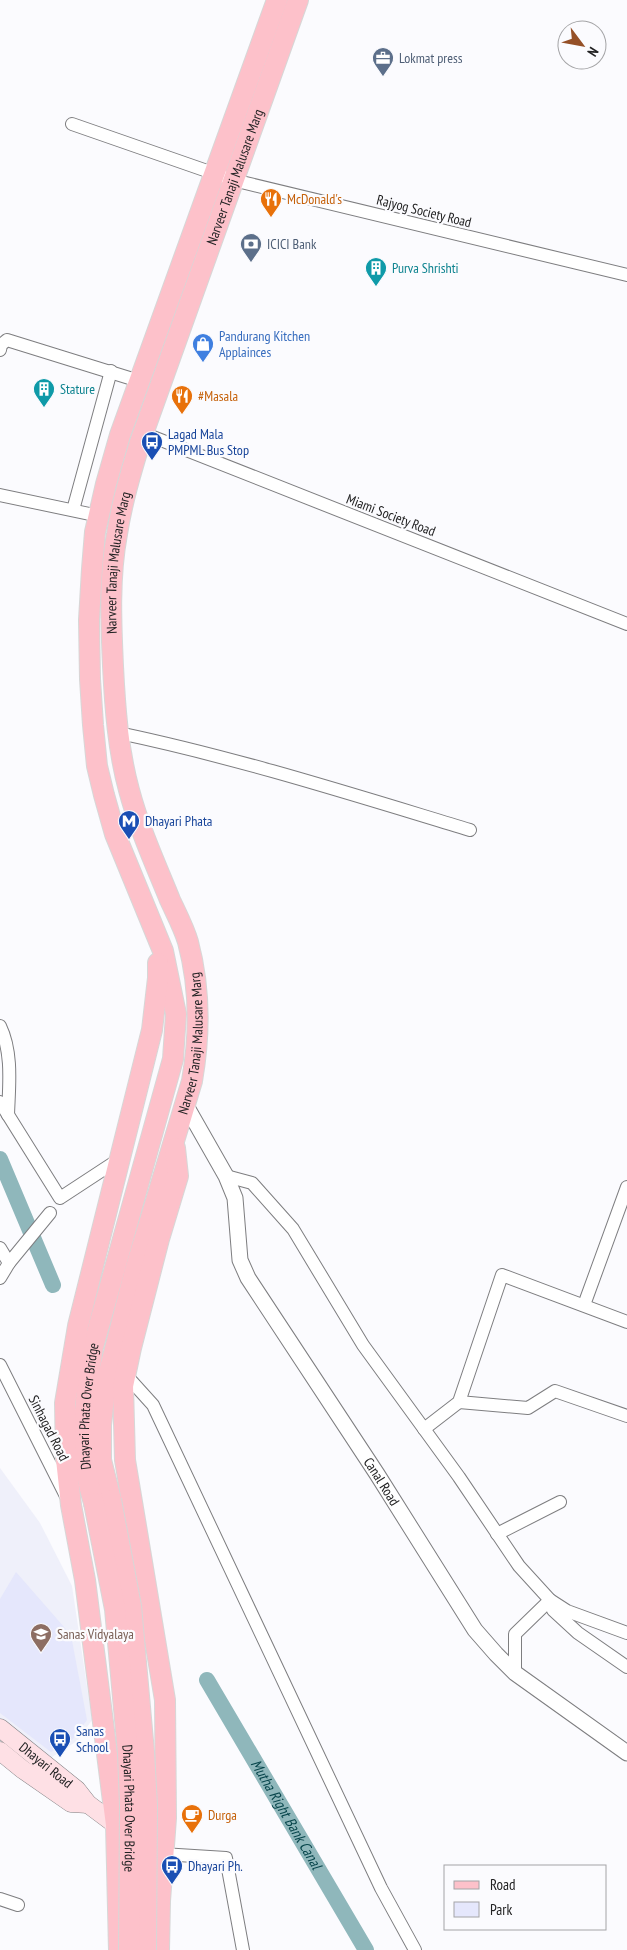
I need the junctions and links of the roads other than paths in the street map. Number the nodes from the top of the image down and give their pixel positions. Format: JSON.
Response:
{"nodes":[{"id":1,"x":277,"y":0,"type":"edge"},
{"id":2,"x":298,"y":0,"type":"edge"},
{"id":3,"x":72,"y":124,"type":"dead end"},
{"id":4,"x":214,"y":174,"type":"junction"},
{"id":5,"x":233,"y":180,"type":"junction"},
{"id":6,"x":627,"y":276,"type":"edge"},
{"id":7,"x":0,"y":350,"type":"edge"},
{"id":8,"x":111,"y":371,"type":"junction"},
{"id":9,"x":139,"y":381,"type":"junction"},
{"id":10,"x":143,"y":433,"type":"junction"},
{"id":11,"x":0,"y":496,"type":"edge"},
{"id":12,"x":73,"y":510,"type":"junction"},
{"id":13,"x":99,"y":516,"type":"junction"},
{"id":14,"x":627,"y":624,"type":"edge"},
{"id":15,"x":119,"y":733,"type":"junction"},
{"id":16,"x":470,"y":830,"type":"dead end"},
{"id":17,"x":156,"y":933,"type":"junction"},
{"id":18,"x":0,"y":1026,"type":"edge"},
{"id":19,"x":0,"y":1102,"type":"edge"},
{"id":20,"x":186,"y":1104,"type":"junction"},
{"id":21,"x":8,"y":1115,"type":"junction"},
{"id":22,"x":174,"y":1139,"type":"junction"},
{"id":23,"x":121,"y":1158,"type":"junction"},
{"id":24,"x":226,"y":1176,"type":"junction"},
{"id":25,"x":627,"y":1187,"type":"edge"},
{"id":26,"x":50,"y":1213,"type":"dead end"},
{"id":27,"x":0,"y":1248,"type":"edge"},
{"id":28,"x":9,"y":1263,"type":"junction"},
{"id":29,"x":0,"y":1278,"type":"edge"},
{"id":30,"x":584,"y":1305,"type":"junction"},
{"id":31,"x":627,"y":1322,"type":"edge"},
{"id":32,"x":0,"y":1365,"type":"edge"},
{"id":33,"x":126,"y":1374,"type":"junction"},
{"id":34,"x":460,"y":1402,"type":"junction"},
{"id":35,"x":627,"y":1416,"type":"edge"},
{"id":36,"x":424,"y":1429,"type":"junction"},
{"id":37,"x":102,"y":1501,"type":"junction"},
{"id":38,"x":560,"y":1502,"type":"dead end"},
{"id":39,"x":70,"y":1505,"type":"junction"},
{"id":40,"x":497,"y":1534,"type":"junction"},
{"id":41,"x":550,"y":1600,"type":"junction"},
{"id":42,"x":627,"y":1633,"type":"edge"},
{"id":43,"x":627,"y":1667,"type":"edge"},
{"id":44,"x":515,"y":1673,"type":"junction"},
{"id":45,"x":0,"y":1728,"type":"edge"},
{"id":46,"x":0,"y":1751,"type":"edge"},
{"id":47,"x":627,"y":1752,"type":"edge"},
{"id":48,"x":88,"y":1804,"type":"junction"},
{"id":49,"x":116,"y":1825,"type":"junction"},
{"id":50,"x":163,"y":1847,"type":"junction"},
{"id":51,"x":0,"y":1899,"type":"edge"},
{"id":52,"x":18,"y":1904,"type":"dead end"},
{"id":53,"x":119,"y":1950,"type":"edge"},
{"id":54,"x":129,"y":1950,"type":"edge"},
{"id":55,"x":146,"y":1950,"type":"edge"},
{"id":56,"x":159,"y":1950,"type":"edge"},
{"id":57,"x":243,"y":1950,"type":"edge"},
{"id":58,"x":415,"y":1950,"type":"edge"}],
"edges":[{"from":1,"to":4,"type":"main road","name":"Narveer Tanaji Malusare Marg"},
{"from":2,"to":5,"type":"main road","name":"Narveer Tanaji Malusare Marg"},
{"from":3,"to":4,"type":"street","name":"Rajyog Society Road"},
{"from":4,"to":5,"type":"street","name":"Rajyog Society Road"},
{"from":4,"to":9,"type":"main road","name":"Narveer Tanaji Malusare Marg"},
{"from":5,"to":6,"type":"street","name":"Rajyog Society Road"},
{"from":5,"to":10,"type":"main road","name":"Narveer Tanaji Malusare Marg"},
{"from":7,"to":8,"type":"street"},
{"from":8,"to":9,"type":"street"},
{"from":8,"to":12,"type":"street"},
{"from":9,"to":13,"type":"main road","name":"Narveer Tanaji Malusare Marg"},
{"from":10,"to":14,"type":"street","name":"Miami Society Road"},
{"from":10,"to":15,"type":"main road","name":"Narveer Tanaji Malusare Marg"},
{"from":11,"to":12,"type":"street"},
{"from":12,"to":13,"type":"street"},
{"from":13,"to":17,"type":"main road","name":"Narveer Tanaji Malusare Marg"},
{"from":15,"to":16,"type":"street"},
{"from":15,"to":20,"type":"main road","name":"Narveer Tanaji Malusare Marg"},
{"from":17,"to":23,"type":"main road"},
{"from":17,"to":37,"type":"main road","name":"Dhayari Phata Over Bridge"},
{"from":18,"to":21,"type":"street"},
{"from":19,"to":21,"type":"street"},
{"from":20,"to":22,"type":"main road","name":"Narveer Tanaji Malusare Marg"},
{"from":20,"to":24,"type":"street","name":"Canal Road"},
{"from":21,"to":23,"type":"street"},
{"from":22,"to":33,"type":"main road"},
{"from":22,"to":37,"type":"main road","name":"Dhayari Phata Over Bridge"},
{"from":23,"to":39,"type":"main road"},
{"from":24,"to":36,"type":"street"},
{"from":24,"to":44,"type":"street","name":"Canal Road"},
{"from":25,"to":30,"type":"street"},
{"from":26,"to":28,"type":"street"},
{"from":27,"to":28,"type":"street"},
{"from":28,"to":29,"type":"street"},
{"from":30,"to":31,"type":"street"},
{"from":30,"to":34,"type":"street"},
{"from":32,"to":39,"type":"street","name":"Sinhagad Road"},
{"from":33,"to":50,"type":"main road"},
{"from":33,"to":58,"type":"street"},
{"from":34,"to":35,"type":"street"},
{"from":34,"to":36,"type":"street"},
{"from":36,"to":40,"type":"street"},
{"from":37,"to":54,"type":"main road","name":"Dhayari Phata Over Bridge","bridge":true},
{"from":37,"to":55,"type":"main road","name":"Dhayari Phata Over Bridge","bridge":true},
{"from":38,"to":40,"type":"street"},
{"from":39,"to":49,"type":"main road"},
{"from":40,"to":41,"type":"street"},
{"from":41,"to":42,"type":"street"},
{"from":41,"to":43,"type":"street"},
{"from":41,"to":44,"type":"street"},
{"from":44,"to":47,"type":"street","name":"Canal Road"},
{"from":45,"to":48,"type":"main road","name":"Dhayari Road"},
{"from":46,"to":48,"type":"main road","name":"Dhayari Road"},
{"from":48,"to":49,"type":"main road","name":"Dhayari Road"},
{"from":49,"to":50,"type":"main road","name":"Dhayari Road"},
{"from":49,"to":53,"type":"main road"},
{"from":50,"to":56,"type":"main road"},
{"from":50,"to":57,"type":"street"},
{"from":51,"to":52,"type":"street"}]}
